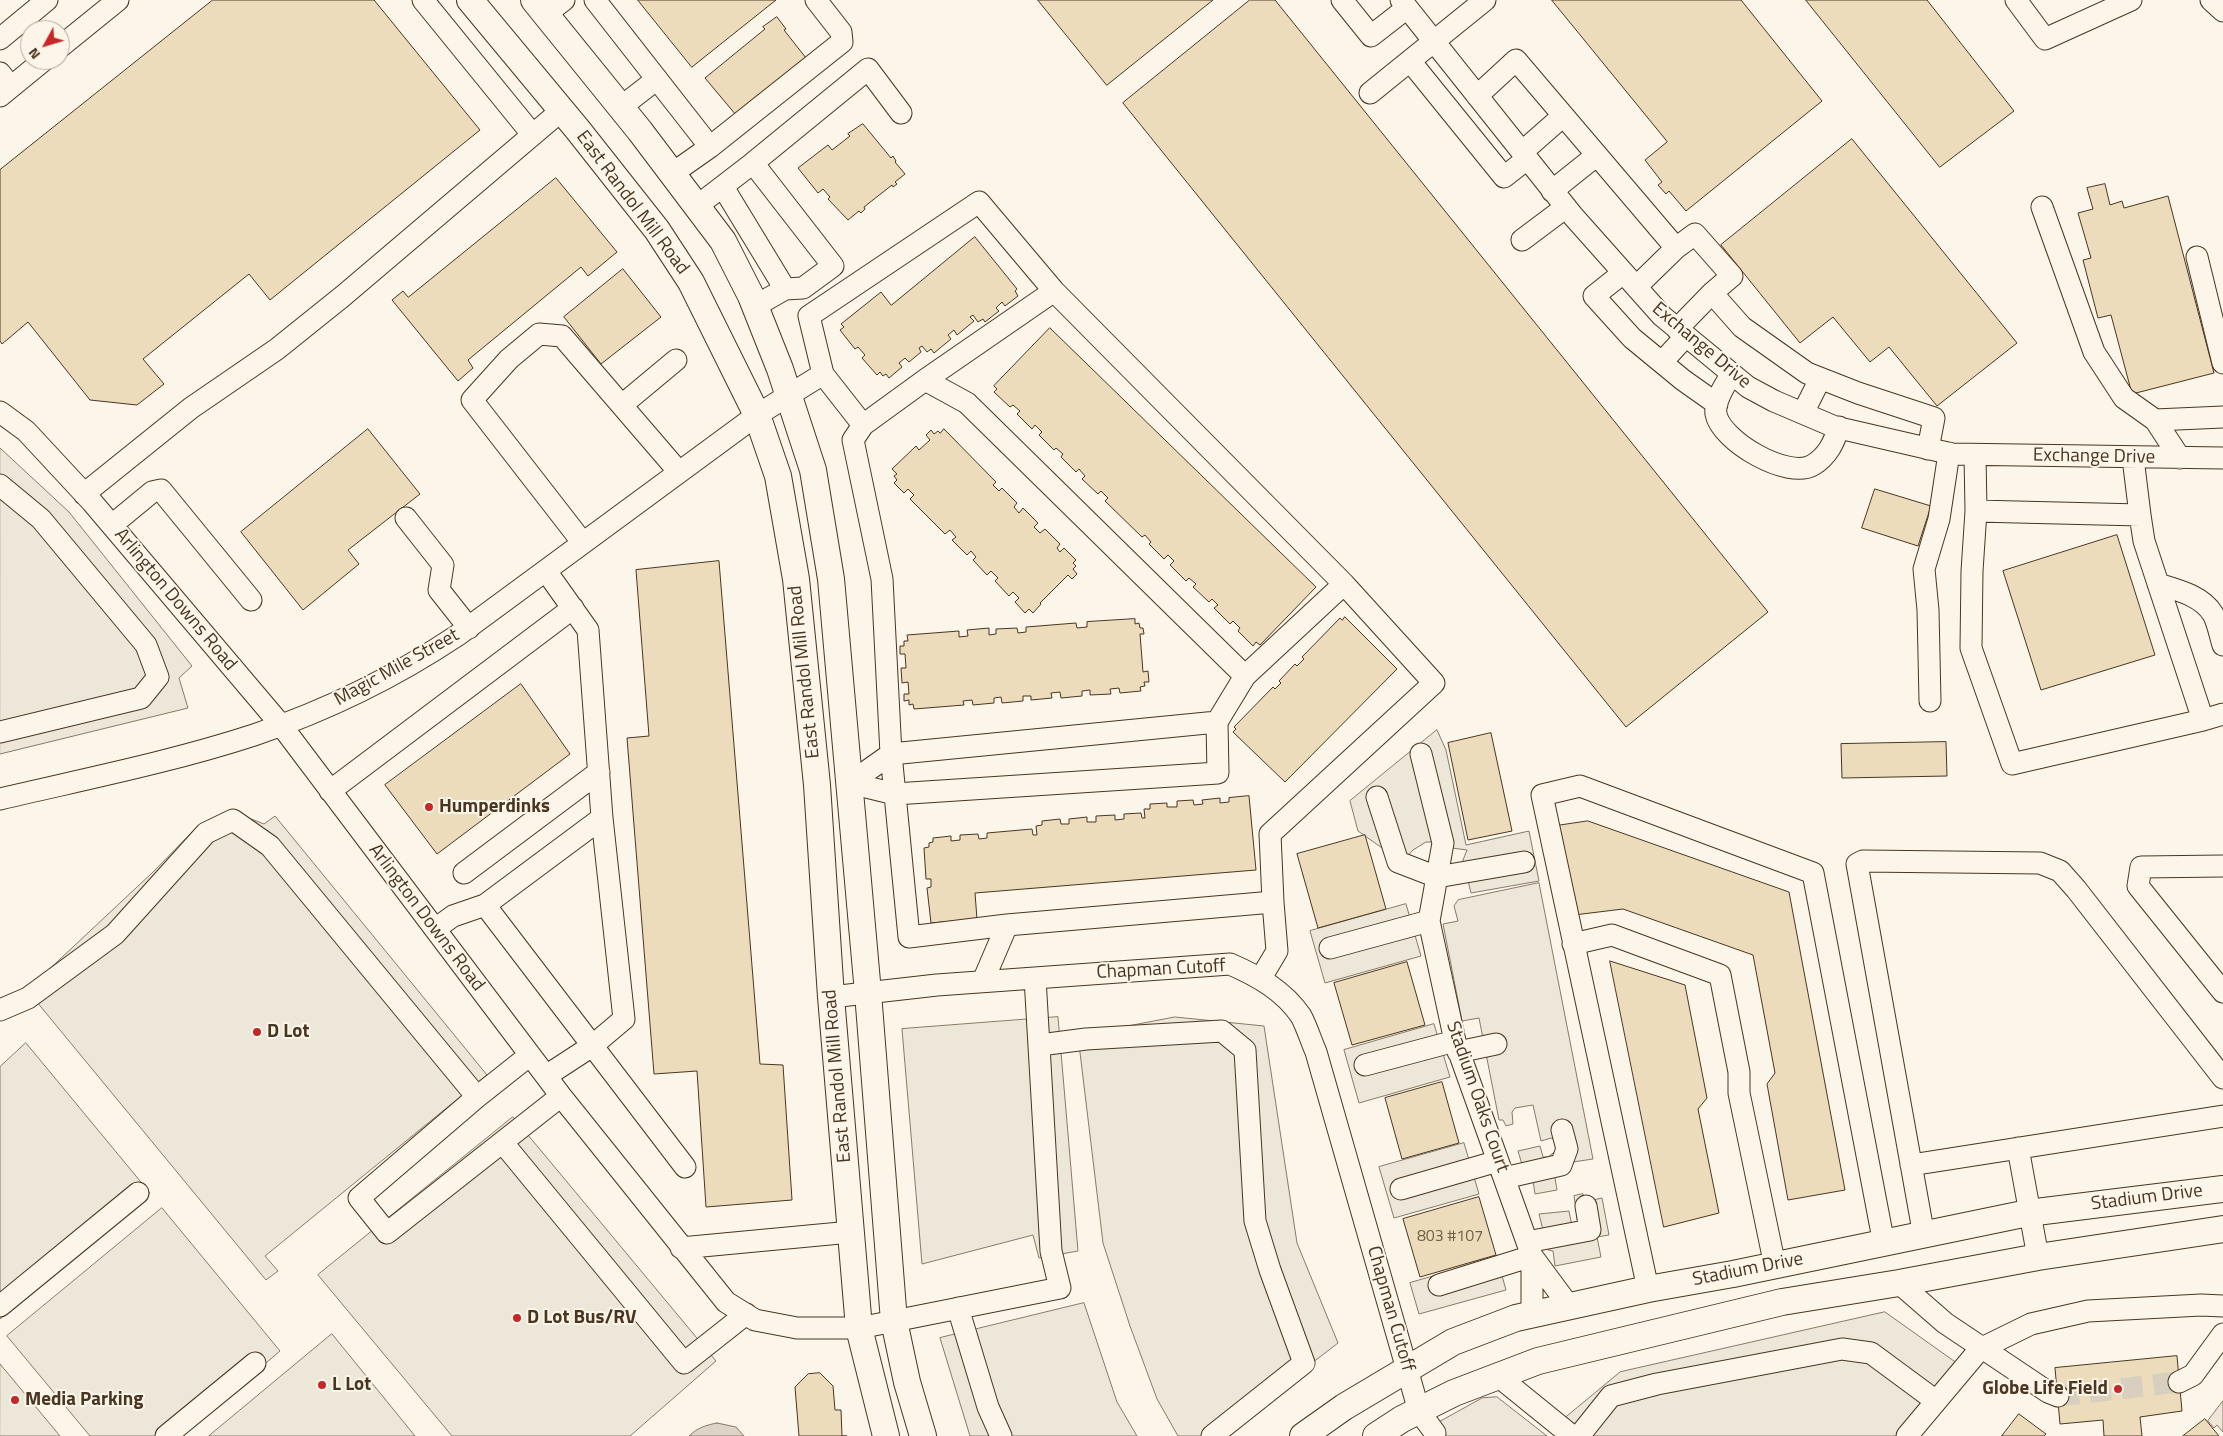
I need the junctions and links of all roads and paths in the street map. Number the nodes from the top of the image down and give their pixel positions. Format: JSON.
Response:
{"nodes":[{"id":1,"x":47,"y":0,"type":"edge"},
{"id":2,"x":118,"y":0,"type":"edge"},
{"id":3,"x":422,"y":0,"type":"edge"},
{"id":4,"x":470,"y":0,"type":"edge"},
{"id":5,"x":596,"y":0,"type":"edge"},
{"id":6,"x":816,"y":0,"type":"edge"},
{"id":7,"x":1342,"y":0,"type":"edge"},
{"id":8,"x":1485,"y":0,"type":"edge"},
{"id":9,"x":2016,"y":0,"type":"edge"},
{"id":10,"x":2131,"y":0,"type":"edge"},
{"id":11,"x":2211,"y":0,"type":"edge"},
{"id":12,"x":548,"y":5,"type":"edge"},
{"id":13,"x":1410,"y":5,"type":"edge"},
{"id":14,"x":2223,"y":11,"type":"edge"},
{"id":15,"x":0,"y":39,"type":"edge"},
{"id":16,"x":70,"y":39,"type":"edge"},
{"id":17,"x":1435,"y":42,"type":"junction"},
{"id":18,"x":1410,"y":62,"type":"junction"},
{"id":19,"x":28,"y":70,"type":"edge"},
{"id":20,"x":657,"y":79,"type":"junction"},
{"id":21,"x":1463,"y":79,"type":"junction"},
{"id":22,"x":4,"y":85,"type":"edge"},
{"id":23,"x":1370,"y":94,"type":"dead end"},
{"id":24,"x":1477,"y":96,"type":"junction"},
{"id":25,"x":1440,"y":97,"type":"junction"},
{"id":26,"x":622,"y":108,"type":"junction"},
{"id":27,"x":562,"y":110,"type":"junction"},
{"id":28,"x":901,"y":113,"type":"dead end"},
{"id":29,"x":1562,"y":116,"type":"junction"},
{"id":30,"x":1496,"y":119,"type":"junction"},
{"id":31,"x":532,"y":134,"type":"junction"},
{"id":32,"x":1472,"y":138,"type":"junction"},
{"id":33,"x":710,"y":147,"type":"junction"},
{"id":34,"x":1597,"y":155,"type":"junction"},
{"id":35,"x":1524,"y":156,"type":"junction"},
{"id":36,"x":753,"y":164,"type":"junction"},
{"id":37,"x":673,"y":173,"type":"junction"},
{"id":38,"x":723,"y":187,"type":"junction"},
{"id":39,"x":1559,"y":199,"type":"junction"},
{"id":40,"x":697,"y":206,"type":"junction"},
{"id":41,"x":2042,"y":206,"type":"dead end"},
{"id":42,"x":1522,"y":240,"type":"dead end"},
{"id":43,"x":1676,"y":248,"type":"junction"},
{"id":44,"x":2198,"y":258,"type":"dead end"},
{"id":45,"x":1630,"y":280,"type":"junction"},
{"id":46,"x":785,"y":289,"type":"junction"},
{"id":47,"x":1054,"y":291,"type":"junction"},
{"id":48,"x":1712,"y":294,"type":"junction"},
{"id":49,"x":755,"y":306,"type":"junction"},
{"id":50,"x":1681,"y":333,"type":"junction"},
{"id":51,"x":676,"y":360,"type":"dead end"},
{"id":52,"x":1662,"y":362,"type":"junction"},
{"id":53,"x":2223,"y":363,"type":"edge"},
{"id":54,"x":823,"y":374,"type":"junction"},
{"id":55,"x":1731,"y":375,"type":"junction"},
{"id":56,"x":1820,"y":379,"type":"junction"},
{"id":57,"x":925,"y":380,"type":"junction"},
{"id":58,"x":790,"y":394,"type":"junction"},
{"id":59,"x":1717,"y":404,"type":"junction"},
{"id":60,"x":622,"y":406,"type":"junction"},
{"id":61,"x":0,"y":412,"type":"edge"},
{"id":62,"x":1803,"y":413,"type":"junction"},
{"id":63,"x":757,"y":415,"type":"junction"},
{"id":64,"x":2223,"y":417,"type":"edge"},
{"id":65,"x":2155,"y":420,"type":"junction"},
{"id":66,"x":862,"y":425,"type":"junction"},
{"id":67,"x":1839,"y":427,"type":"junction"},
{"id":68,"x":1928,"y":449,"type":"junction"},
{"id":69,"x":1949,"y":454,"type":"junction"},
{"id":70,"x":1975,"y":455,"type":"junction"},
{"id":71,"x":2133,"y":458,"type":"junction"},
{"id":72,"x":2180,"y":458,"type":"junction"},
{"id":73,"x":2223,"y":458,"type":"edge"},
{"id":74,"x":679,"y":472,"type":"junction"},
{"id":75,"x":0,"y":485,"type":"edge"},
{"id":76,"x":84,"y":494,"type":"junction"},
{"id":77,"x":1976,"y":511,"type":"junction"},
{"id":78,"x":2140,"y":515,"type":"junction"},
{"id":79,"x":406,"y":518,"type":"dead end"},
{"id":80,"x":112,"y":525,"type":"junction"},
{"id":81,"x":583,"y":543,"type":"junction"},
{"id":82,"x":546,"y":571,"type":"junction"},
{"id":83,"x":1344,"y":584,"type":"junction"},
{"id":84,"x":2158,"y":584,"type":"junction"},
{"id":85,"x":251,"y":600,"type":"dead end"},
{"id":86,"x":573,"y":608,"type":"junction"},
{"id":87,"x":469,"y":628,"type":"junction"},
{"id":88,"x":2223,"y":645,"type":"edge"},
{"id":89,"x":1245,"y":676,"type":"junction"},
{"id":90,"x":1930,"y":701,"type":"dead end"},
{"id":91,"x":2213,"y":717,"type":"edge"},
{"id":92,"x":1217,"y":722,"type":"junction"},
{"id":93,"x":281,"y":725,"type":"junction"},
{"id":94,"x":0,"y":732,"type":"edge"},
{"id":95,"x":891,"y":754,"type":"junction"},
{"id":96,"x":1421,"y":754,"type":"dead end"},
{"id":97,"x":599,"y":772,"type":"junction"},
{"id":98,"x":850,"y":783,"type":"junction"},
{"id":99,"x":817,"y":785,"type":"junction"},
{"id":100,"x":330,"y":791,"type":"junction"},
{"id":101,"x":895,"y":794,"type":"junction"},
{"id":102,"x":1378,"y":798,"type":"dead end"},
{"id":103,"x":0,"y":799,"type":"edge"},
{"id":104,"x":602,"y":818,"type":"junction"},
{"id":105,"x":1524,"y":862,"type":"dead end"},
{"id":106,"x":2223,"y":866,"type":"edge"},
{"id":107,"x":464,"y":873,"type":"dead end"},
{"id":108,"x":1437,"y":877,"type":"junction"},
{"id":109,"x":1273,"y":902,"type":"junction"},
{"id":110,"x":485,"y":905,"type":"junction"},
{"id":111,"x":1429,"y":921,"type":"junction"},
{"id":112,"x":1007,"y":925,"type":"junction"},
{"id":113,"x":435,"y":928,"type":"junction"},
{"id":114,"x":1573,"y":944,"type":"junction"},
{"id":115,"x":1330,"y":948,"type":"dead end"},
{"id":116,"x":1035,"y":978,"type":"junction"},
{"id":117,"x":1261,"y":978,"type":"junction"},
{"id":118,"x":983,"y":981,"type":"junction"},
{"id":119,"x":2223,"y":992,"type":"edge"},
{"id":120,"x":868,"y":993,"type":"junction"},
{"id":121,"x":831,"y":997,"type":"junction"},
{"id":122,"x":0,"y":1010,"type":"edge"},
{"id":123,"x":1496,"y":1044,"type":"dead end"},
{"id":124,"x":1040,"y":1045,"type":"junction"},
{"id":125,"x":592,"y":1046,"type":"junction"},
{"id":126,"x":1457,"y":1046,"type":"junction"},
{"id":127,"x":530,"y":1055,"type":"junction"},
{"id":128,"x":1365,"y":1065,"type":"dead end"},
{"id":129,"x":546,"y":1076,"type":"junction"},
{"id":130,"x":2223,"y":1078,"type":"edge"},
{"id":131,"x":561,"y":1096,"type":"junction"},
{"id":132,"x":477,"y":1097,"type":"junction"},
{"id":133,"x":2223,"y":1116,"type":"edge"},
{"id":134,"x":1562,"y":1130,"type":"dead end"},
{"id":135,"x":503,"y":1143,"type":"junction"},
{"id":136,"x":2018,"y":1148,"type":"junction"},
{"id":137,"x":1911,"y":1165,"type":"junction"},
{"id":138,"x":685,"y":1167,"type":"dead end"},
{"id":139,"x":1501,"y":1170,"type":"junction"},
{"id":140,"x":1402,"y":1189,"type":"dead end"},
{"id":141,"x":2223,"y":1189,"type":"edge"},
{"id":142,"x":138,"y":1193,"type":"dead end"},
{"id":143,"x":1586,"y":1206,"type":"dead end"},
{"id":144,"x":2028,"y":1213,"type":"junction"},
{"id":145,"x":2223,"y":1229,"type":"edge"},
{"id":146,"x":851,"y":1232,"type":"junction"},
{"id":147,"x":1924,"y":1236,"type":"junction"},
{"id":148,"x":1884,"y":1244,"type":"junction"},
{"id":149,"x":681,"y":1248,"type":"junction"},
{"id":150,"x":1529,"y":1249,"type":"junction"},
{"id":151,"x":2038,"y":1257,"type":"junction"},
{"id":152,"x":1775,"y":1266,"type":"junction"},
{"id":153,"x":1899,"y":1283,"type":"junction"},
{"id":154,"x":1439,"y":1285,"type":"dead end"},
{"id":155,"x":1648,"y":1289,"type":"junction"},
{"id":156,"x":1782,"y":1302,"type":"junction"},
{"id":157,"x":0,"y":1306,"type":"edge"},
{"id":158,"x":1569,"y":1306,"type":"junction"},
{"id":159,"x":2223,"y":1306,"type":"edge"},
{"id":160,"x":958,"y":1308,"type":"junction"},
{"id":161,"x":746,"y":1314,"type":"junction"},
{"id":162,"x":1532,"y":1315,"type":"junction"},
{"id":163,"x":894,"y":1321,"type":"junction"},
{"id":164,"x":859,"y":1328,"type":"junction"},
{"id":165,"x":2223,"y":1334,"type":"edge"},
{"id":166,"x":1980,"y":1349,"type":"junction"},
{"id":167,"x":255,"y":1363,"type":"dead end"},
{"id":168,"x":1407,"y":1368,"type":"junction"},
{"id":169,"x":1498,"y":1376,"type":"junction"},
{"id":170,"x":2179,"y":1382,"type":"tunnel mouth"},
{"id":171,"x":2058,"y":1396,"type":"tunnel mouth"},
{"id":172,"x":1936,"y":1401,"type":"junction"},
{"id":173,"x":1419,"y":1411,"type":"junction"},
{"id":174,"x":1435,"y":1433,"type":"dead end"},
{"id":175,"x":166,"y":1436,"type":"edge"},
{"id":176,"x":886,"y":1436,"type":"edge"},
{"id":177,"x":922,"y":1436,"type":"edge"},
{"id":178,"x":1001,"y":1436,"type":"edge"},
{"id":179,"x":1212,"y":1436,"type":"edge"},
{"id":180,"x":1303,"y":1436,"type":"edge"},
{"id":181,"x":1376,"y":1436,"type":"edge"},
{"id":182,"x":1572,"y":1436,"type":"edge"},
{"id":183,"x":1579,"y":1436,"type":"edge"},
{"id":184,"x":1907,"y":1436,"type":"edge"}],
"edges":[{"from":1,"to":15,"type":"street"},
{"from":2,"to":16,"type":"street"},
{"from":3,"to":31,"type":"street"},
{"from":4,"to":27,"type":"main road","name":"East Randol Mill Road"},
{"from":5,"to":20,"type":"street"},
{"from":6,"to":33,"type":"street"},
{"from":7,"to":13,"type":"street"},
{"from":8,"to":17,"type":"street"},
{"from":9,"to":10,"type":"street"},
{"from":11,"to":14,"type":"street"},
{"from":12,"to":26,"type":"main road","name":"East Randol Mill Road"},
{"from":13,"to":17,"type":"street","name":"Exchange Drive"},
{"from":17,"to":18,"type":"street"},
{"from":17,"to":21,"type":"street","name":"Exchange Drive"},
{"from":18,"to":23,"type":"street"},
{"from":18,"to":25,"type":"street"},
{"from":19,"to":22,"type":"street"},
{"from":20,"to":26,"type":"street"},
{"from":20,"to":33,"type":"street"},
{"from":21,"to":24,"type":"street","name":"Exchange Drive"},
{"from":21,"to":25,"type":"street"},
{"from":24,"to":29,"type":"street"},
{"from":24,"to":30,"type":"street","name":"Exchange Drive"},
{"from":25,"to":32,"type":"street"},
{"from":26,"to":37,"type":"main road","name":"East Randol Mill Road"},
{"from":27,"to":31,"type":"street"},
{"from":27,"to":63,"type":"main road","name":"East Randol Mill Road"},
{"from":28,"to":36,"type":"street"},
{"from":29,"to":34,"type":"street"},
{"from":29,"to":35,"type":"street"},
{"from":30,"to":32,"type":"street"},
{"from":30,"to":35,"type":"street","name":"Exchange Drive"},
{"from":31,"to":76,"type":"street"},
{"from":32,"to":35,"type":"street"},
{"from":33,"to":37,"type":"street"},
{"from":34,"to":39,"type":"street"},
{"from":34,"to":43,"type":"street"},
{"from":35,"to":39,"type":"street","name":"Exchange Drive"},
{"from":36,"to":38,"type":"street"},
{"from":36,"to":46,"type":"street"},
{"from":37,"to":40,"type":"main road","name":"East Randol Mill Road"},
{"from":38,"to":40,"type":"street"},
{"from":38,"to":46,"type":"street"},
{"from":39,"to":42,"type":"street"},
{"from":39,"to":45,"type":"street","name":"Exchange Drive"},
{"from":40,"to":49,"type":"main road","name":"East Randol Mill Road"},
{"from":41,"to":65,"type":"street"},
{"from":43,"to":45,"type":"street"},
{"from":43,"to":48,"type":"street"},
{"from":44,"to":53,"type":"street"},
{"from":45,"to":50,"type":"street","name":"Exchange Drive"},
{"from":45,"to":52,"type":"street"},
{"from":46,"to":49,"type":"street"},
{"from":47,"to":54,"type":"street"},
{"from":47,"to":57,"type":"street"},
{"from":47,"to":83,"type":"street"},
{"from":48,"to":50,"type":"street"},
{"from":48,"to":56,"type":"street"},
{"from":49,"to":58,"type":"main road","name":"East Randol Mill Road"},
{"from":50,"to":52,"type":"street"},
{"from":50,"to":55,"type":"street","name":"Exchange Drive"},
{"from":51,"to":60,"type":"street"},
{"from":52,"to":59,"type":"street"},
{"from":54,"to":58,"type":"street","name":"Magic Mile Street"},
{"from":54,"to":66,"type":"street"},
{"from":55,"to":59,"type":"street"},
{"from":55,"to":62,"type":"street","name":"Exchange Drive"},
{"from":56,"to":62,"type":"street"},
{"from":56,"to":68,"type":"street"},
{"from":57,"to":66,"type":"street"},
{"from":57,"to":89,"type":"street"},
{"from":58,"to":63,"type":"street","name":"Magic Mile Street"},
{"from":58,"to":98,"type":"main road","name":"East Randol Mill Road"},
{"from":59,"to":67,"type":"street"},
{"from":60,"to":74,"type":"street"},
{"from":60,"to":81,"type":"street"},
{"from":61,"to":76,"type":"street","name":"Arlington Downs Road"},
{"from":62,"to":67,"type":"street","name":"Exchange Drive"},
{"from":63,"to":74,"type":"street","name":"Magic Mile Street"},
{"from":63,"to":99,"type":"main road","name":"East Randol Mill Road"},
{"from":64,"to":65,"type":"street"},
{"from":65,"to":72,"type":"street"},
{"from":66,"to":95,"type":"street"},
{"from":67,"to":68,"type":"street","name":"Exchange Drive"},
{"from":68,"to":69,"type":"street","name":"Exchange Drive"},
{"from":69,"to":70,"type":"street","name":"Exchange Drive"},
{"from":69,"to":90,"type":"street"},
{"from":70,"to":71,"type":"street","name":"Exchange Drive"},
{"from":70,"to":77,"type":"street"},
{"from":71,"to":72,"type":"street","name":"Exchange Drive"},
{"from":71,"to":78,"type":"street"},
{"from":72,"to":73,"type":"street","name":"Exchange Drive"},
{"from":74,"to":81,"type":"street","name":"Magic Mile Street"},
{"from":75,"to":94,"type":"street"},
{"from":76,"to":80,"type":"street","name":"Arlington Downs Road"},
{"from":77,"to":78,"type":"street"},
{"from":77,"to":91,"type":"street"},
{"from":78,"to":84,"type":"street"},
{"from":79,"to":87,"type":"street"},
{"from":80,"to":85,"type":"street"},
{"from":80,"to":93,"type":"street","name":"Arlington Downs Road"},
{"from":81,"to":82,"type":"street","name":"Magic Mile Street"},
{"from":82,"to":86,"type":"street"},
{"from":82,"to":87,"type":"street","name":"Magic Mile Street"},
{"from":83,"to":89,"type":"street"},
{"from":83,"to":109,"type":"street"},
{"from":84,"to":88,"type":"street"},
{"from":84,"to":91,"type":"street"},
{"from":86,"to":97,"type":"street"},
{"from":86,"to":100,"type":"street"},
{"from":87,"to":93,"type":"street","name":"Magic Mile Street"},
{"from":89,"to":92,"type":"street"},
{"from":92,"to":95,"type":"street"},
{"from":92,"to":101,"type":"street"},
{"from":93,"to":100,"type":"street","name":"Arlington Downs Road"},
{"from":93,"to":103,"type":"street","name":"Magic Mile Street"},
{"from":95,"to":98,"type":"street"},
{"from":95,"to":101,"type":"street"},
{"from":96,"to":108,"type":"street","name":"Stadium Oaks Court"},
{"from":97,"to":104,"type":"street"},
{"from":97,"to":107,"type":"street"},
{"from":98,"to":99,"type":"street"},
{"from":98,"to":101,"type":"street"},
{"from":98,"to":120,"type":"main road","name":"East Randol Mill Road"},
{"from":99,"to":121,"type":"main road","name":"East Randol Mill Road"},
{"from":100,"to":113,"type":"street","name":"Arlington Downs Road"},
{"from":101,"to":112,"type":"street"},
{"from":102,"to":108,"type":"street"},
{"from":104,"to":110,"type":"street"},
{"from":104,"to":125,"type":"street"},
{"from":105,"to":108,"type":"street"},
{"from":106,"to":119,"type":"street"},
{"from":108,"to":111,"type":"street","name":"Stadium Oaks Court"},
{"from":109,"to":112,"type":"street"},
{"from":109,"to":117,"type":"street"},
{"from":110,"to":113,"type":"street"},
{"from":110,"to":125,"type":"street"},
{"from":111,"to":115,"type":"street"},
{"from":111,"to":126,"type":"street","name":"Stadium Oaks Court"},
{"from":112,"to":118,"type":"street"},
{"from":113,"to":127,"type":"street","name":"Arlington Downs Road"},
{"from":114,"to":148,"type":"street"},
{"from":114,"to":152,"type":"street"},
{"from":114,"to":155,"type":"street"},
{"from":116,"to":117,"type":"street","name":"Chapman Cutoff"},
{"from":116,"to":118,"type":"street","name":"Chapman Cutoff"},
{"from":116,"to":124,"type":"street"},
{"from":117,"to":168,"type":"street","name":"Chapman Cutoff"},
{"from":118,"to":120,"type":"street","name":"Chapman Cutoff"},
{"from":120,"to":121,"type":"street","name":"Chapman Cutoff"},
{"from":120,"to":163,"type":"main road","name":"East Randol Mill Road"},
{"from":121,"to":146,"type":"main road","name":"East Randol Mill Road"},
{"from":122,"to":132,"type":"street"},
{"from":123,"to":126,"type":"street"},
{"from":124,"to":160,"type":"street","name":"Arlington Downs Road"},
{"from":124,"to":179,"type":"street"},
{"from":125,"to":129,"type":"street"},
{"from":125,"to":138,"type":"street"},
{"from":126,"to":128,"type":"street"},
{"from":126,"to":139,"type":"street","name":"Stadium Oaks Court"},
{"from":127,"to":129,"type":"street","name":"Arlington Downs Road"},
{"from":127,"to":132,"type":"street"},
{"from":129,"to":131,"type":"street","name":"Arlington Downs Road"},
{"from":130,"to":137,"type":"street"},
{"from":131,"to":135,"type":"street"},
{"from":131,"to":149,"type":"street","name":"Arlington Downs Road"},
{"from":132,"to":135,"type":"street"},
{"from":133,"to":136,"type":"street"},
{"from":134,"to":139,"type":"street"},
{"from":135,"to":161,"type":"street"},
{"from":136,"to":137,"type":"street"},
{"from":136,"to":144,"type":"street"},
{"from":137,"to":147,"type":"street"},
{"from":139,"to":140,"type":"street"},
{"from":139,"to":150,"type":"street","name":"Stadium Oaks Court"},
{"from":141,"to":144,"type":"main road","name":"Stadium Drive"},
{"from":142,"to":157,"type":"street"},
{"from":143,"to":150,"type":"street"},
{"from":144,"to":147,"type":"main road","name":"Stadium Drive"},
{"from":144,"to":151,"type":"street"},
{"from":145,"to":151,"type":"main road","name":"Stadium Drive"},
{"from":146,"to":149,"type":"street"},
{"from":146,"to":164,"type":"main road","name":"East Randol Mill Road"},
{"from":147,"to":148,"type":"main road","name":"Stadium Drive"},
{"from":148,"to":152,"type":"main road","name":"Stadium Drive"},
{"from":149,"to":161,"type":"street","name":"Arlington Downs Road"},
{"from":150,"to":154,"type":"street"},
{"from":150,"to":158,"type":"street","name":"Stadium Oaks Court"},
{"from":150,"to":162,"type":"street","name":"Stadium Oaks Court"},
{"from":151,"to":153,"type":"main road","name":"Stadium Drive"},
{"from":152,"to":155,"type":"main road","name":"Stadium Drive"},
{"from":152,"to":156,"type":"main road"},
{"from":153,"to":156,"type":"main road","name":"Stadium Drive"},
{"from":153,"to":166,"type":"street"},
{"from":155,"to":158,"type":"main road","name":"Stadium Drive"},
{"from":156,"to":169,"type":"main road","name":"Stadium Drive"},
{"from":158,"to":162,"type":"main road","name":"Stadium Drive"},
{"from":159,"to":166,"type":"street"},
{"from":160,"to":163,"type":"street","name":"Arlington Downs Road"},
{"from":160,"to":178,"type":"street"},
{"from":161,"to":164,"type":"street","name":"Arlington Downs Road"},
{"from":162,"to":168,"type":"main road","name":"Stadium Drive"},
{"from":163,"to":164,"type":"street","name":"Arlington Downs Road"},
{"from":163,"to":177,"type":"main road","name":"East Randol Mill Road"},
{"from":164,"to":176,"type":"main road","name":"East Randol Mill Road"},
{"from":165,"to":170,"type":"street"},
{"from":166,"to":171,"type":"street"},
{"from":166,"to":172,"type":"street"},
{"from":167,"to":175,"type":"street"},
{"from":168,"to":173,"type":"street","name":"Chapman Cutoff"},
{"from":168,"to":180,"type":"main road","name":"Stadium Drive"},
{"from":169,"to":173,"type":"main road","name":"Stadium Drive"},
{"from":169,"to":182,"type":"street"},
{"from":172,"to":183,"type":"street"},
{"from":172,"to":184,"type":"street"},
{"from":173,"to":174,"type":"street"},
{"from":173,"to":181,"type":"main road","name":"Stadium Drive"}]}
